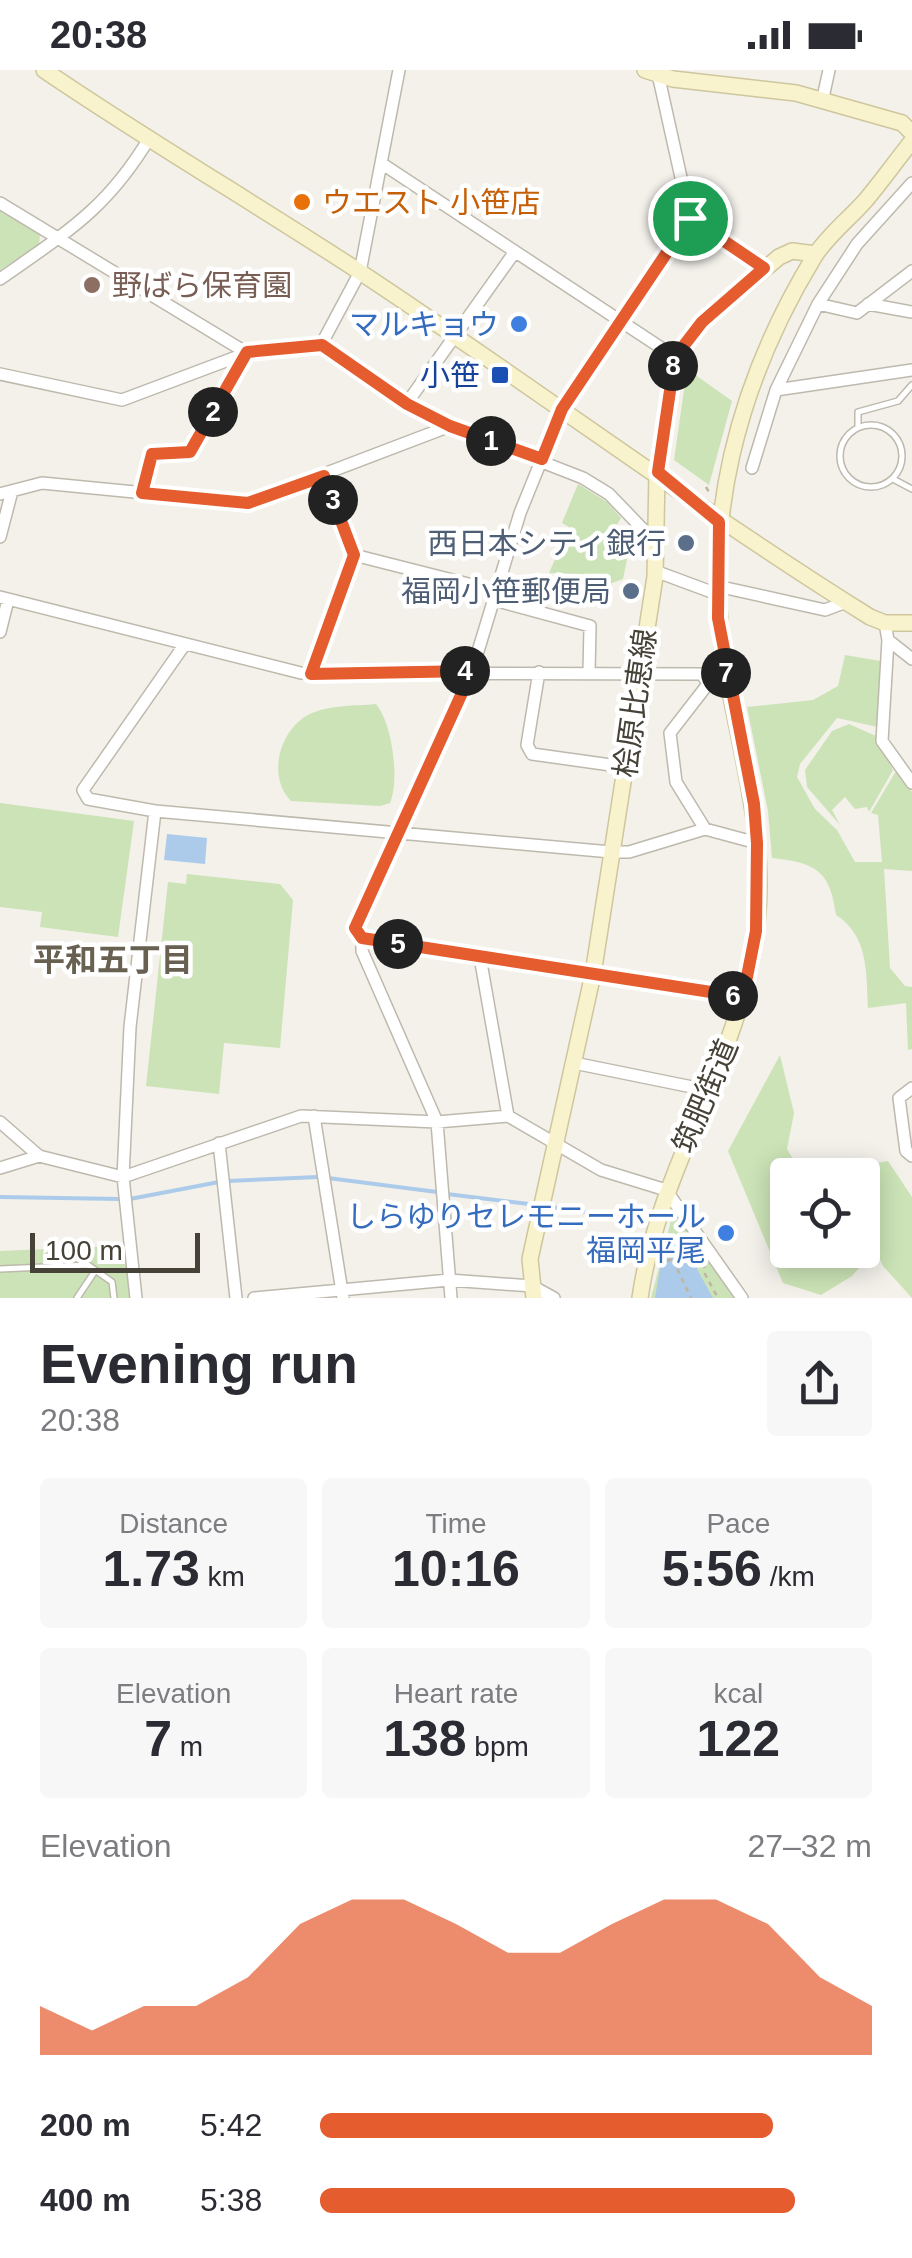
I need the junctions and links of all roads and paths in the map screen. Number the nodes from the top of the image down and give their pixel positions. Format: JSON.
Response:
{"nodes":[{"id":1,"x":44,"y":70,"type":"edge"},
{"id":2,"x":399,"y":70,"type":"edge"},
{"id":3,"x":829,"y":70,"type":"edge"},
{"id":4,"x":652,"y":72,"type":"edge"},
{"id":5,"x":822,"y":102,"type":"junction"},
{"id":6,"x":912,"y":133,"type":"edge"},
{"id":7,"x":150,"y":137,"type":"junction"},
{"id":8,"x":912,"y":142,"type":"edge"},
{"id":9,"x":381,"y":163,"type":"junction"},
{"id":10,"x":912,"y":183,"type":"edge"},
{"id":11,"x":0,"y":203,"type":"edge"},
{"id":12,"x":690,"y":218,"type":"junction"},
{"id":13,"x":58,"y":239,"type":"junction"},
{"id":14,"x":514,"y":253,"type":"junction"},
{"id":15,"x":816,"y":254,"type":"junction"},
{"id":16,"x":764,"y":268,"type":"junction"},
{"id":17,"x":912,"y":271,"type":"edge"},
{"id":18,"x":360,"y":272,"type":"junction"},
{"id":19,"x":0,"y":279,"type":"edge"},
{"id":20,"x":818,"y":304,"type":"junction"},
{"id":21,"x":868,"y":304,"type":"junction"},
{"id":22,"x":912,"y":312,"type":"edge"},
{"id":23,"x":621,"y":321,"type":"junction"},
{"id":24,"x":456,"y":337,"type":"junction"},
{"id":25,"x":322,"y":345,"type":"junction"},
{"id":26,"x":247,"y":352,"type":"junction"},
{"id":27,"x":675,"y":357,"type":"junction"},
{"id":28,"x":912,"y":370,"type":"edge"},
{"id":29,"x":0,"y":374,"type":"edge"},
{"id":30,"x":912,"y":385,"type":"edge"},
{"id":31,"x":776,"y":390,"type":"junction"},
{"id":32,"x":407,"y":404,"type":"junction"},
{"id":33,"x":562,"y":409,"type":"junction"},
{"id":34,"x":450,"y":426,"type":"junction"},
{"id":35,"x":858,"y":427,"type":"junction"},
{"id":36,"x":542,"y":459,"type":"junction"},
{"id":37,"x":752,"y":468,"type":"dead end"},
{"id":38,"x":658,"y":472,"type":"junction"},
{"id":39,"x":324,"y":476,"type":"junction"},
{"id":40,"x":893,"y":479,"type":"junction"},
{"id":41,"x":706,"y":487,"type":"dead end"},
{"id":42,"x":912,"y":489,"type":"edge"},
{"id":43,"x":6,"y":492,"type":"edge"},
{"id":44,"x":142,"y":493,"type":"junction"},
{"id":45,"x":712,"y":496,"type":"dead end"},
{"id":46,"x":719,"y":522,"type":"junction"},
{"id":47,"x":0,"y":537,"type":"edge"},
{"id":48,"x":658,"y":545,"type":"junction"},
{"id":49,"x":354,"y":555,"type":"junction"},
{"id":50,"x":655,"y":571,"type":"junction"},
{"id":51,"x":717,"y":590,"type":"junction"},
{"id":52,"x":495,"y":595,"type":"junction"},
{"id":53,"x":4,"y":598,"type":"edge"},
{"id":54,"x":846,"y":602,"type":"junction"},
{"id":55,"x":912,"y":622,"type":"edge"},
{"id":56,"x":0,"y":632,"type":"edge"},
{"id":57,"x":886,"y":632,"type":"junction"},
{"id":58,"x":185,"y":644,"type":"junction"},
{"id":59,"x":912,"y":660,"type":"edge"},
{"id":60,"x":472,"y":671,"type":"junction"},
{"id":61,"x":539,"y":672,"type":"junction"},
{"id":62,"x":590,"y":673,"type":"junction"},
{"id":63,"x":639,"y":673,"type":"junction"},
{"id":64,"x":311,"y":674,"type":"junction"},
{"id":65,"x":626,"y":768,"type":"junction"},
{"id":66,"x":912,"y":783,"type":"edge"},
{"id":67,"x":155,"y":811,"type":"junction"},
{"id":68,"x":705,"y":830,"type":"junction"},
{"id":69,"x":400,"y":831,"type":"junction"},
{"id":70,"x":757,"y":843,"type":"junction"},
{"id":71,"x":611,"y":852,"type":"junction"},
{"id":72,"x":362,"y":938,"type":"junction"},
{"id":73,"x":480,"y":957,"type":"junction"},
{"id":74,"x":593,"y":974,"type":"junction"},
{"id":75,"x":743,"y":997,"type":"junction"},
{"id":76,"x":574,"y":1062,"type":"junction"},
{"id":77,"x":912,"y":1088,"type":"edge"},
{"id":78,"x":708,"y":1090,"type":"junction"},
{"id":79,"x":314,"y":1116,"type":"junction"},
{"id":80,"x":508,"y":1116,"type":"junction"},
{"id":81,"x":0,"y":1122,"type":"edge"},
{"id":82,"x":437,"y":1122,"type":"junction"},
{"id":83,"x":219,"y":1143,"type":"junction"},
{"id":84,"x":557,"y":1145,"type":"junction"},
{"id":85,"x":39,"y":1156,"type":"junction"},
{"id":86,"x":912,"y":1156,"type":"edge"},
{"id":87,"x":0,"y":1168,"type":"edge"},
{"id":88,"x":123,"y":1178,"type":"junction"},
{"id":89,"x":666,"y":1190,"type":"junction"},
{"id":90,"x":704,"y":1242,"type":"junction"},
{"id":91,"x":680,"y":1256,"type":"dead end"},
{"id":92,"x":673,"y":1260,"type":"junction"},
{"id":93,"x":666,"y":1261,"type":"dead end"},
{"id":94,"x":0,"y":1269,"type":"edge"},
{"id":95,"x":95,"y":1270,"type":"junction"},
{"id":96,"x":450,"y":1280,"type":"junction"},
{"id":97,"x":533,"y":1292,"type":"edge"},
{"id":98,"x":342,"y":1294,"type":"edge"},
{"id":99,"x":77,"y":1298,"type":"edge"},
{"id":100,"x":114,"y":1298,"type":"edge"},
{"id":101,"x":136,"y":1298,"type":"edge"},
{"id":102,"x":236,"y":1298,"type":"edge"},
{"id":103,"x":254,"y":1298,"type":"edge"},
{"id":104,"x":451,"y":1298,"type":"edge"},
{"id":105,"x":554,"y":1298,"type":"edge"},
{"id":106,"x":640,"y":1298,"type":"edge"},
{"id":107,"x":691,"y":1298,"type":"edge"},
{"id":108,"x":718,"y":1298,"type":"edge"},
{"id":109,"x":742,"y":1298,"type":"edge"}],
"edges":[{"from":1,"to":7,"type":"street"},
{"from":2,"to":9,"type":"street"},
{"from":3,"to":5,"type":"street"},
{"from":4,"to":5,"type":"street"},
{"from":4,"to":12,"type":"street"},
{"from":5,"to":6,"type":"street"},
{"from":7,"to":13,"type":"street"},
{"from":7,"to":18,"type":"street"},
{"from":8,"to":15,"type":"street","name":"筑肥街道"},
{"from":9,"to":14,"type":"street"},
{"from":9,"to":18,"type":"street"},
{"from":10,"to":20,"type":"street"},
{"from":11,"to":13,"type":"street"},
{"from":12,"to":16,"type":"street"},
{"from":12,"to":23,"type":"street"},
{"from":13,"to":19,"type":"street"},
{"from":13,"to":26,"type":"street"},
{"from":14,"to":23,"type":"street"},
{"from":14,"to":24,"type":"street"},
{"from":15,"to":16,"type":"street"},
{"from":15,"to":46,"type":"street","name":"筑肥街道"},
{"from":16,"to":27,"type":"street"},
{"from":17,"to":21,"type":"street"},
{"from":18,"to":24,"type":"street"},
{"from":18,"to":25,"type":"street"},
{"from":20,"to":21,"type":"street"},
{"from":20,"to":31,"type":"street"},
{"from":21,"to":22,"type":"street"},
{"from":23,"to":27,"type":"street"},
{"from":23,"to":33,"type":"street"},
{"from":24,"to":32,"type":"street"},
{"from":24,"to":33,"type":"street"},
{"from":25,"to":26,"type":"street"},
{"from":25,"to":32,"type":"street"},
{"from":26,"to":29,"type":"street"},
{"from":26,"to":44,"type":"street"},
{"from":27,"to":38,"type":"street","name":"桧原比恵線"},
{"from":28,"to":31,"type":"street"},
{"from":30,"to":35,"type":"lane"},
{"from":31,"to":37,"type":"street"},
{"from":32,"to":34,"type":"street"},
{"from":33,"to":36,"type":"street"},
{"from":33,"to":38,"type":"street"},
{"from":34,"to":36,"type":"street"},
{"from":34,"to":39,"type":"street"},
{"from":35,"to":40,"type":"lane"},
{"from":35,"to":40,"type":"lane"},
{"from":36,"to":48,"type":"street"},
{"from":36,"to":52,"type":"street"},
{"from":38,"to":46,"type":"street"},
{"from":38,"to":48,"type":"street","name":"桧原比恵線"},
{"from":39,"to":44,"type":"street"},
{"from":39,"to":49,"type":"street"},
{"from":40,"to":42,"type":"lane"},
{"from":41,"to":45,"type":"path"},
{"from":43,"to":44,"type":"street"},
{"from":43,"to":47,"type":"street"},
{"from":46,"to":51,"type":"street","name":"筑肥街道"},
{"from":46,"to":54,"type":"street"},
{"from":48,"to":50,"type":"street","name":"桧原比恵線"},
{"from":49,"to":52,"type":"street"},
{"from":49,"to":64,"type":"street"},
{"from":50,"to":51,"type":"street"},
{"from":50,"to":63,"type":"street","name":"桧原比恵線"},
{"from":51,"to":54,"type":"street"},
{"from":51,"to":70,"type":"street","name":"筑肥街道"},
{"from":52,"to":60,"type":"street"},
{"from":52,"to":62,"type":"street"},
{"from":53,"to":56,"type":"street"},
{"from":53,"to":58,"type":"street"},
{"from":54,"to":57,"type":"street"},
{"from":55,"to":57,"type":"street"},
{"from":57,"to":59,"type":"street"},
{"from":57,"to":66,"type":"street"},
{"from":58,"to":64,"type":"street"},
{"from":58,"to":67,"type":"street"},
{"from":60,"to":61,"type":"street"},
{"from":60,"to":64,"type":"street"},
{"from":60,"to":69,"type":"street"},
{"from":61,"to":62,"type":"street"},
{"from":61,"to":65,"type":"street"},
{"from":62,"to":63,"type":"street"},
{"from":63,"to":65,"type":"street","name":"桧原比恵線"},
{"from":63,"to":68,"type":"street"},
{"from":65,"to":71,"type":"street","name":"桧原比恵線"},
{"from":67,"to":69,"type":"street"},
{"from":67,"to":88,"type":"street"},
{"from":68,"to":70,"type":"street"},
{"from":68,"to":71,"type":"street"},
{"from":69,"to":71,"type":"street"},
{"from":69,"to":72,"type":"street"},
{"from":70,"to":75,"type":"street","name":"筑肥街道"},
{"from":71,"to":74,"type":"street","name":"桧原比恵線"},
{"from":72,"to":73,"type":"street"},
{"from":72,"to":82,"type":"street"},
{"from":73,"to":74,"type":"street"},
{"from":73,"to":80,"type":"street"},
{"from":74,"to":75,"type":"street"},
{"from":74,"to":76,"type":"street","name":"桧原比恵線"},
{"from":75,"to":78,"type":"street","name":"筑肥街道"},
{"from":76,"to":78,"type":"street"},
{"from":76,"to":84,"type":"street","name":"桧原比恵線"},
{"from":77,"to":86,"type":"street"},
{"from":78,"to":89,"type":"street","name":"筑肥街道"},
{"from":79,"to":82,"type":"street"},
{"from":79,"to":83,"type":"street"},
{"from":79,"to":98,"type":"street"},
{"from":80,"to":82,"type":"street"},
{"from":80,"to":84,"type":"street"},
{"from":81,"to":85,"type":"street"},
{"from":82,"to":96,"type":"street"},
{"from":83,"to":88,"type":"street"},
{"from":83,"to":102,"type":"street"},
{"from":84,"to":89,"type":"street"},
{"from":84,"to":97,"type":"street","name":"桧原比恵線"},
{"from":85,"to":87,"type":"street"},
{"from":85,"to":88,"type":"street"},
{"from":88,"to":101,"type":"street"},
{"from":89,"to":90,"type":"street"},
{"from":89,"to":106,"type":"street","name":"筑肥街道"},
{"from":90,"to":108,"type":"path"},
{"from":90,"to":109,"type":"street"},
{"from":91,"to":92,"type":"path"},
{"from":92,"to":93,"type":"path"},
{"from":92,"to":107,"type":"path"},
{"from":94,"to":95,"type":"lane"},
{"from":95,"to":99,"type":"lane"},
{"from":95,"to":100,"type":"lane"},
{"from":96,"to":97,"type":"street"},
{"from":96,"to":98,"type":"street"},
{"from":96,"to":104,"type":"street"},
{"from":97,"to":105,"type":"street"},
{"from":98,"to":103,"type":"street"}]}
